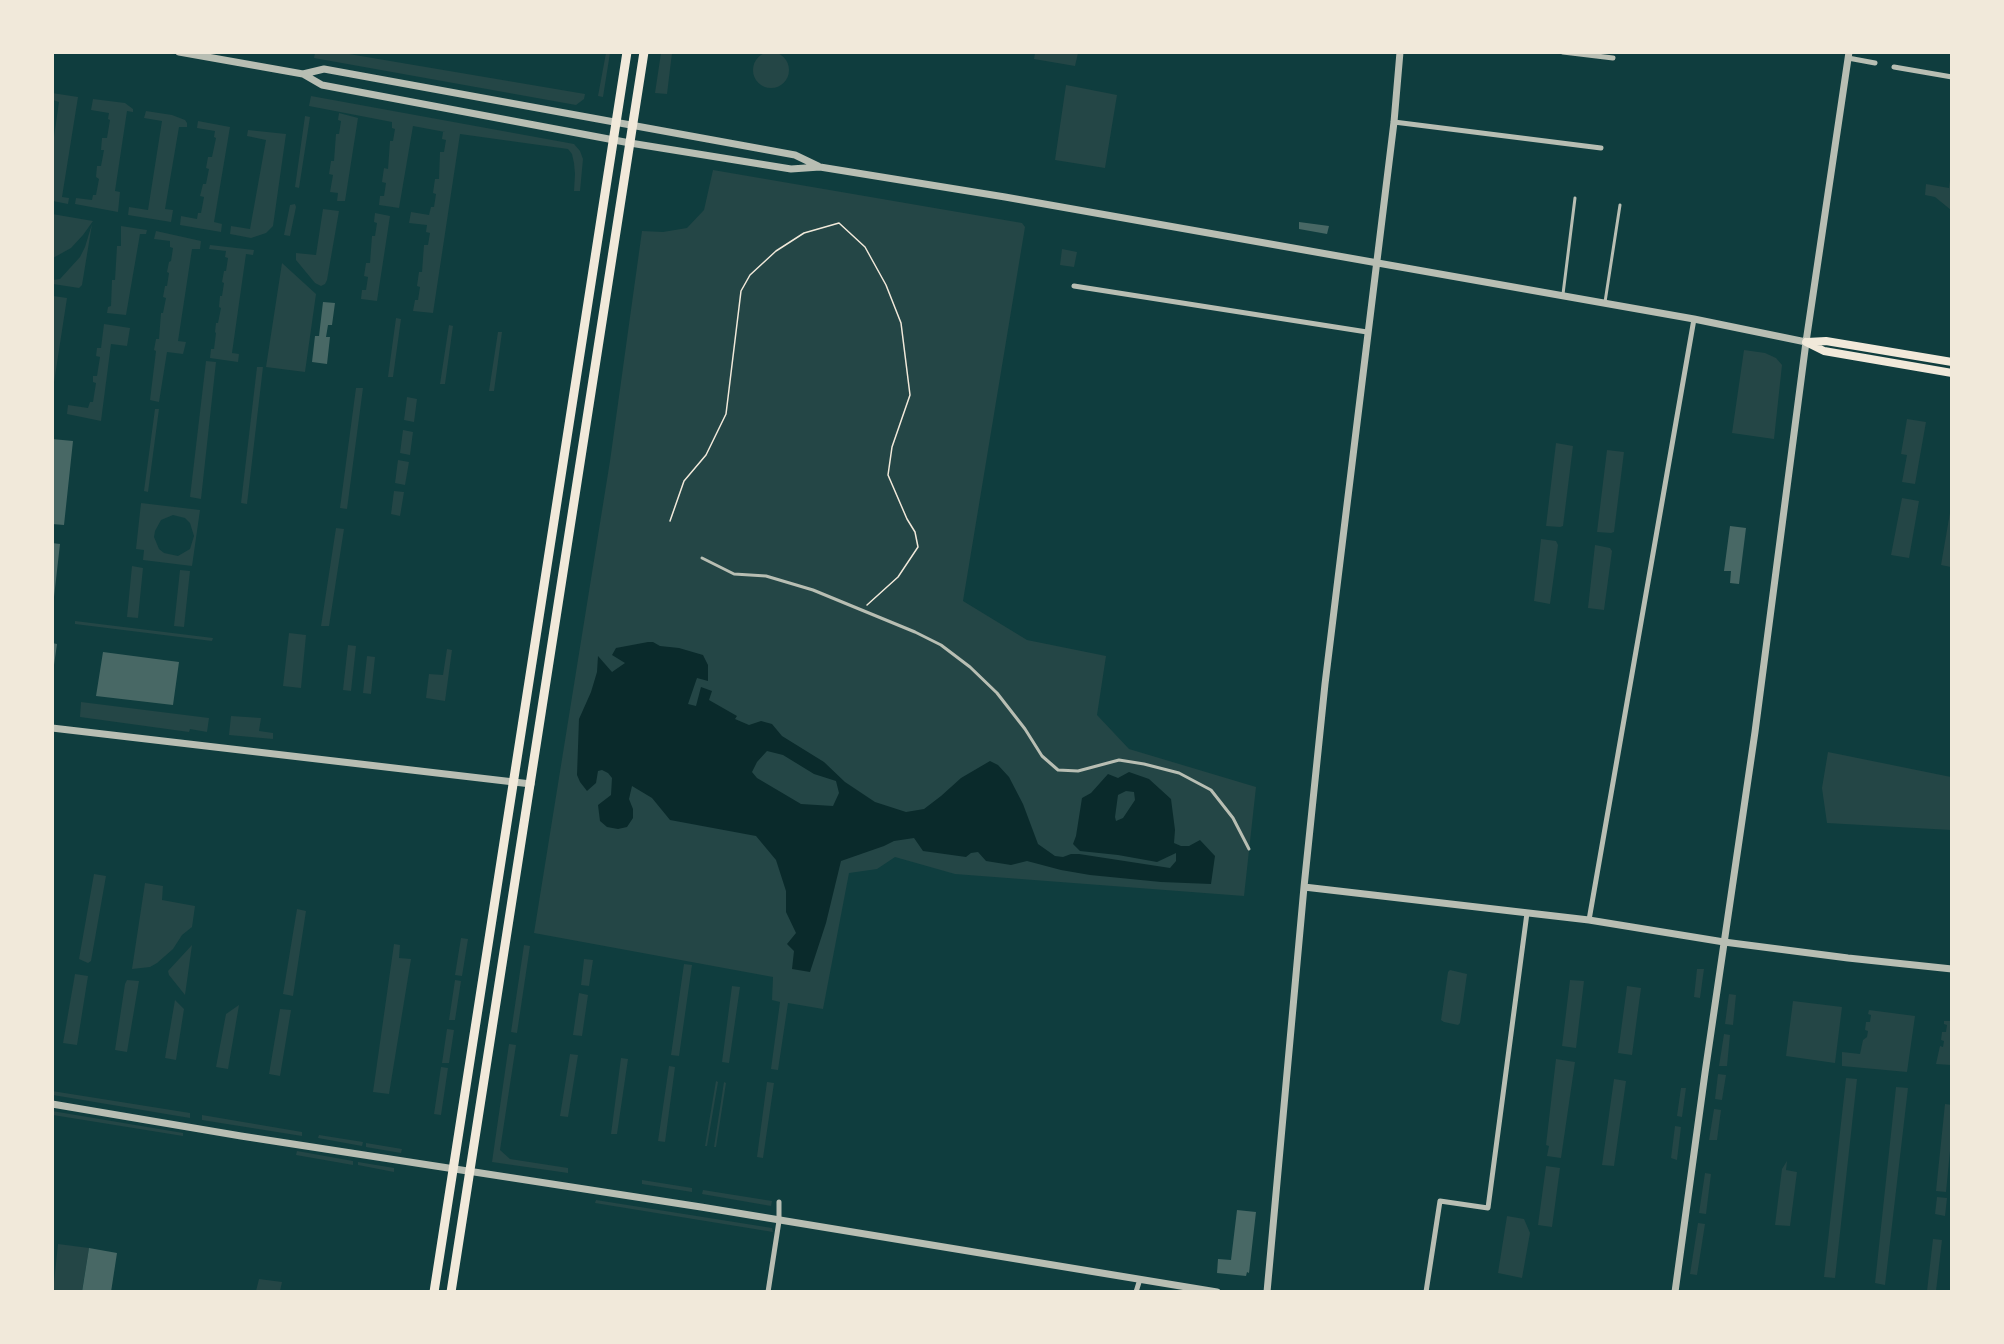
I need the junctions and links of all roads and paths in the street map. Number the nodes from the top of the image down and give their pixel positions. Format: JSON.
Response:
{"nodes":[{"id":1,"x":179,"y":52,"type":"edge"},
{"id":2,"x":627,"y":52,"type":"edge"},
{"id":3,"x":644,"y":52,"type":"edge"},
{"id":4,"x":1400,"y":52,"type":"edge"},
{"id":5,"x":1563,"y":52,"type":"edge"},
{"id":6,"x":1849,"y":55,"type":"edge"},
{"id":7,"x":1613,"y":58,"type":"dead end"},
{"id":8,"x":1875,"y":63,"type":"dead end"},
{"id":9,"x":1894,"y":67,"type":"dead end"},
{"id":10,"x":303,"y":74,"type":"junction"},
{"id":11,"x":1952,"y":77,"type":"edge"},
{"id":12,"x":616,"y":121,"type":"junction"},
{"id":13,"x":1394,"y":122,"type":"junction"},
{"id":14,"x":633,"y":125,"type":"junction"},
{"id":15,"x":614,"y":139,"type":"junction"},
{"id":16,"x":630,"y":143,"type":"junction"},
{"id":17,"x":1601,"y":148,"type":"dead end"},
{"id":18,"x":820,"y":167,"type":"junction"},
{"id":19,"x":1575,"y":198,"type":"dead end"},
{"id":20,"x":1620,"y":205,"type":"dead end"},
{"id":21,"x":1375,"y":263,"type":"junction"},
{"id":22,"x":1074,"y":285,"type":"dead end"},
{"id":23,"x":1563,"y":296,"type":"junction"},
{"id":24,"x":1605,"y":304,"type":"junction"},
{"id":25,"x":1694,"y":319,"type":"junction"},
{"id":26,"x":1367,"y":332,"type":"junction"},
{"id":27,"x":1806,"y":342,"type":"junction"},
{"id":28,"x":1952,"y":362,"type":"edge"},
{"id":29,"x":1952,"y":373,"type":"edge"},
{"id":30,"x":670,"y":521,"type":"dead end"},
{"id":31,"x":702,"y":558,"type":"dead end"},
{"id":32,"x":862,"y":609,"type":"junction"},
{"id":33,"x":52,"y":728,"type":"edge"},
{"id":34,"x":514,"y":782,"type":"junction"},
{"id":35,"x":531,"y":784,"type":"junction"},
{"id":36,"x":1249,"y":849,"type":"dead end"},
{"id":37,"x":1304,"y":887,"type":"junction"},
{"id":38,"x":1527,"y":913,"type":"junction"},
{"id":39,"x":1589,"y":920,"type":"junction"},
{"id":40,"x":1724,"y":942,"type":"junction"},
{"id":41,"x":1952,"y":969,"type":"edge"},
{"id":42,"x":52,"y":1104,"type":"edge"},
{"id":43,"x":454,"y":1168,"type":"junction"},
{"id":44,"x":471,"y":1172,"type":"junction"},
{"id":45,"x":779,"y":1203,"type":"dead end"},
{"id":46,"x":779,"y":1221,"type":"junction"},
{"id":47,"x":1140,"y":1279,"type":"junction"},
{"id":48,"x":434,"y":1292,"type":"edge"},
{"id":49,"x":451,"y":1292,"type":"edge"},
{"id":50,"x":768,"y":1292,"type":"edge"},
{"id":51,"x":1136,"y":1292,"type":"edge"},
{"id":52,"x":1217,"y":1292,"type":"edge"},
{"id":53,"x":1267,"y":1292,"type":"edge"},
{"id":54,"x":1426,"y":1292,"type":"edge"},
{"id":55,"x":1675,"y":1292,"type":"edge"}],
"edges":[{"from":1,"to":10,"type":"street"},
{"from":2,"to":12,"type":"main road"},
{"from":3,"to":14,"type":"main road"},
{"from":4,"to":13,"type":"street"},
{"from":5,"to":7,"type":"street"},
{"from":6,"to":8,"type":"street"},
{"from":6,"to":27,"type":"street"},
{"from":9,"to":11,"type":"street"},
{"from":10,"to":12,"type":"street"},
{"from":10,"to":15,"type":"street"},
{"from":12,"to":14,"type":"street"},
{"from":12,"to":15,"type":"main road"},
{"from":13,"to":17,"type":"street"},
{"from":13,"to":21,"type":"street"},
{"from":14,"to":16,"type":"main road"},
{"from":14,"to":18,"type":"street"},
{"from":15,"to":16,"type":"street"},
{"from":15,"to":34,"type":"main road"},
{"from":16,"to":18,"type":"street"},
{"from":16,"to":35,"type":"main road"},
{"from":18,"to":21,"type":"street"},
{"from":19,"to":23,"type":"lane"},
{"from":20,"to":24,"type":"lane"},
{"from":21,"to":23,"type":"street"},
{"from":21,"to":26,"type":"street"},
{"from":22,"to":26,"type":"street"},
{"from":23,"to":24,"type":"street"},
{"from":24,"to":25,"type":"street"},
{"from":25,"to":27,"type":"street"},
{"from":25,"to":39,"type":"street"},
{"from":26,"to":37,"type":"street"},
{"from":27,"to":28,"type":"main road"},
{"from":27,"to":29,"type":"main road"},
{"from":27,"to":40,"type":"street"},
{"from":30,"to":32,"type":"path"},
{"from":31,"to":32,"type":"lane"},
{"from":32,"to":36,"type":"lane"},
{"from":33,"to":34,"type":"street"},
{"from":34,"to":35,"type":"street"},
{"from":34,"to":43,"type":"main road"},
{"from":35,"to":44,"type":"main road"},
{"from":37,"to":38,"type":"street"},
{"from":37,"to":53,"type":"street"},
{"from":38,"to":39,"type":"street"},
{"from":38,"to":54,"type":"street"},
{"from":39,"to":40,"type":"street"},
{"from":40,"to":41,"type":"street"},
{"from":40,"to":55,"type":"street"},
{"from":42,"to":43,"type":"street"},
{"from":43,"to":44,"type":"street"},
{"from":43,"to":48,"type":"main road"},
{"from":44,"to":46,"type":"street"},
{"from":44,"to":49,"type":"main road"},
{"from":45,"to":46,"type":"street"},
{"from":46,"to":47,"type":"street"},
{"from":46,"to":50,"type":"street"},
{"from":47,"to":51,"type":"street"},
{"from":47,"to":52,"type":"street"}]}
